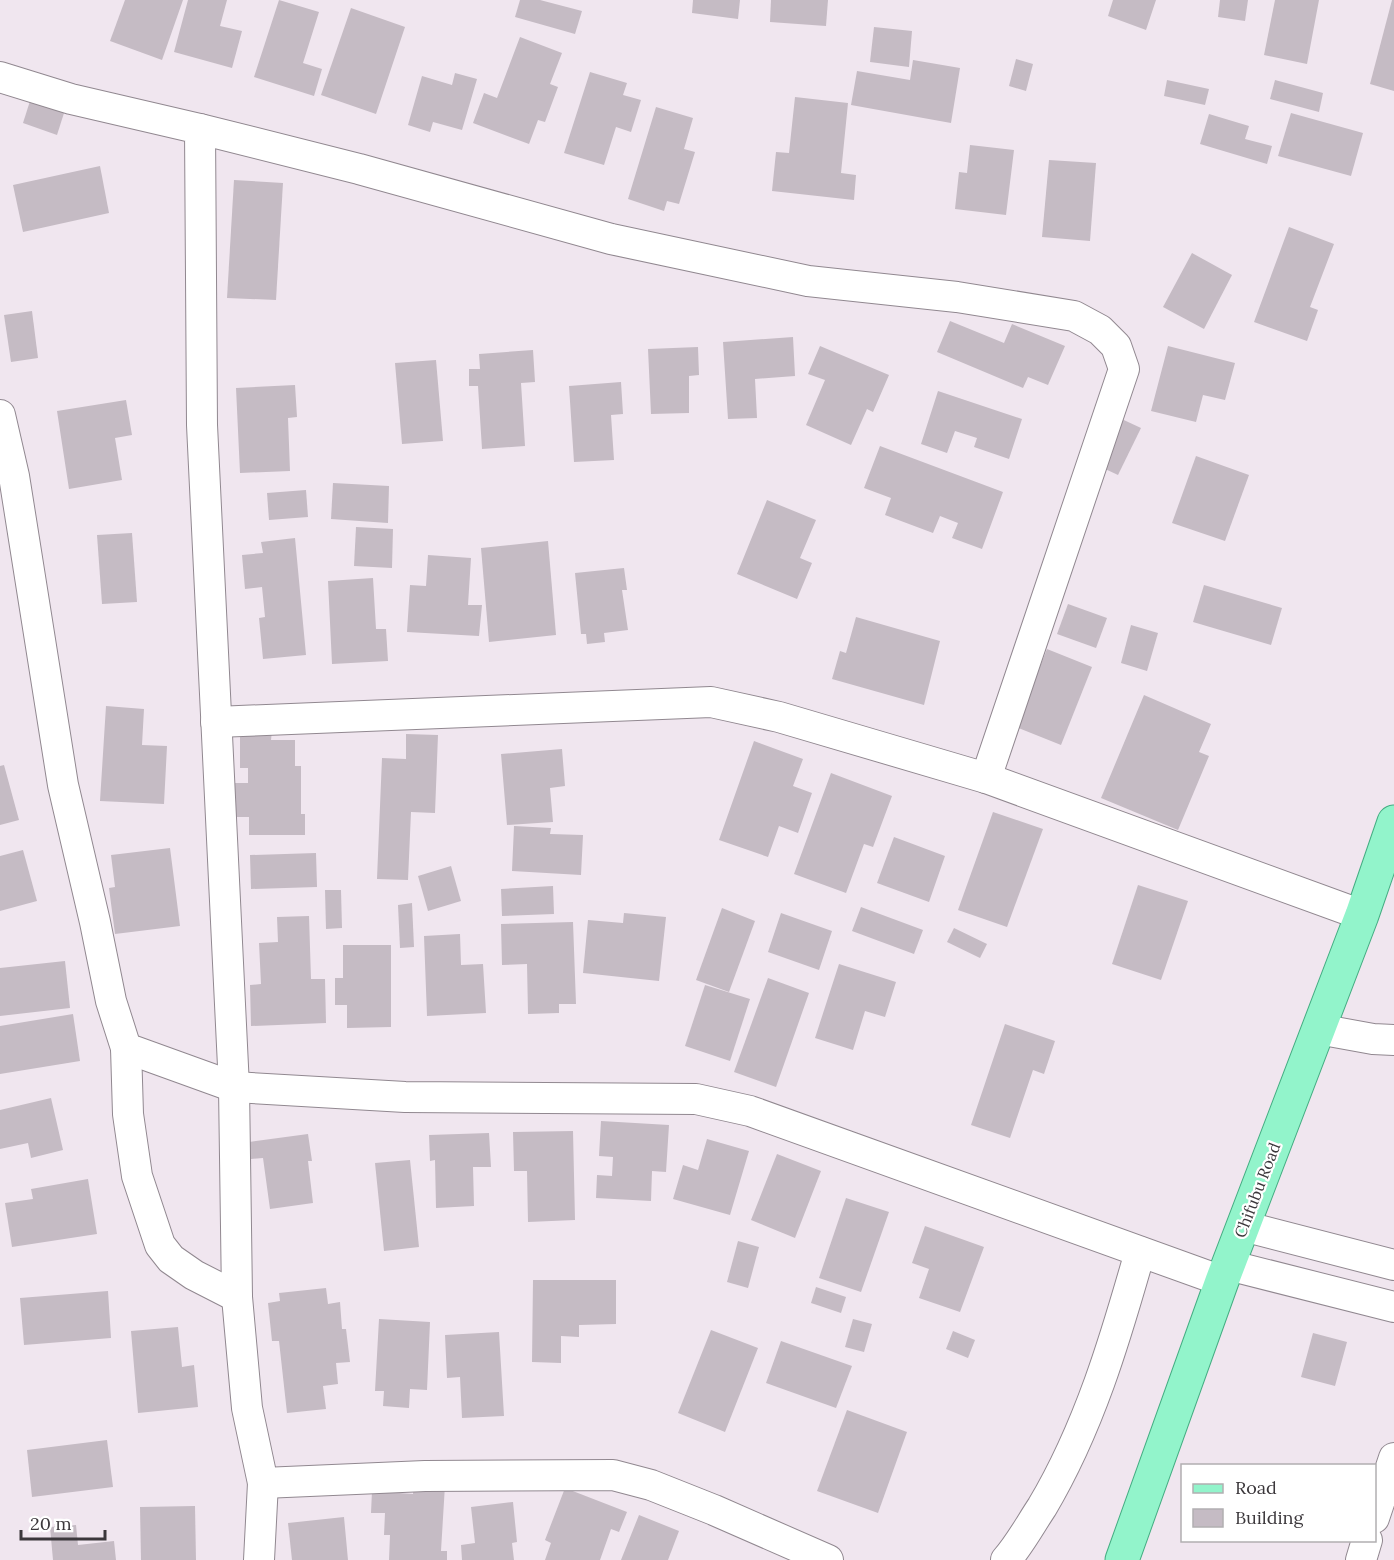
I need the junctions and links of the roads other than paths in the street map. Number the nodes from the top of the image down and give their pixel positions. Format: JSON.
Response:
{"nodes":[{"id":1,"x":0,"y":77,"type":"edge"},
{"id":2,"x":200,"y":129,"type":"junction"},
{"id":3,"x":0,"y":415,"type":"edge"},
{"id":4,"x":216,"y":722,"type":"junction"},
{"id":5,"x":986,"y":778,"type":"junction"},
{"id":6,"x":1394,"y":822,"type":"edge"},
{"id":7,"x":1362,"y":915,"type":"junction"},
{"id":8,"x":1318,"y":1029,"type":"junction"},
{"id":9,"x":1394,"y":1040,"type":"edge"},
{"id":10,"x":126,"y":1048,"type":"junction"},
{"id":11,"x":234,"y":1087,"type":"junction"},
{"id":12,"x":1243,"y":1226,"type":"junction"},
{"id":13,"x":1140,"y":1252,"type":"junction"},
{"id":14,"x":1394,"y":1265,"type":"edge"},
{"id":15,"x":1225,"y":1273,"type":"junction"},
{"id":16,"x":237,"y":1297,"type":"junction"},
{"id":17,"x":1394,"y":1307,"type":"edge"},
{"id":18,"x":1394,"y":1458,"type":"edge"},
{"id":19,"x":262,"y":1483,"type":"junction"},
{"id":20,"x":1376,"y":1512,"type":"edge"},
{"id":21,"x":1366,"y":1542,"type":"edge"},
{"id":22,"x":259,"y":1560,"type":"edge"},
{"id":23,"x":828,"y":1560,"type":"edge"},
{"id":24,"x":1006,"y":1560,"type":"edge"},
{"id":25,"x":1122,"y":1560,"type":"edge"},
{"id":26,"x":1361,"y":1560,"type":"edge"}],
"edges":[{"from":1,"to":2,"type":"street"},
{"from":2,"to":4,"type":"street"},
{"from":2,"to":5,"type":"street"},
{"from":3,"to":10,"type":"street"},
{"from":4,"to":5,"type":"street"},
{"from":4,"to":11,"type":"street"},
{"from":5,"to":7,"type":"street"},
{"from":6,"to":7,"type":"main road","name":"Chifubu Road"},
{"from":7,"to":8,"type":"main road","name":"Chifubu Road"},
{"from":8,"to":9,"type":"street"},
{"from":8,"to":12,"type":"main road","name":"Chifubu Road"},
{"from":10,"to":11,"type":"street"},
{"from":10,"to":16,"type":"street"},
{"from":11,"to":13,"type":"street"},
{"from":11,"to":16,"type":"street"},
{"from":12,"to":14,"type":"street"},
{"from":12,"to":15,"type":"main road","name":"Chifubu Road"},
{"from":13,"to":15,"type":"street"},
{"from":13,"to":24,"type":"street"},
{"from":15,"to":17,"type":"street"},
{"from":15,"to":25,"type":"main road","name":"Chifubu Road"},
{"from":16,"to":19,"type":"street"},
{"from":18,"to":20,"type":"street"},
{"from":19,"to":22,"type":"street"},
{"from":19,"to":23,"type":"street"},
{"from":21,"to":26,"type":"street"}]}
